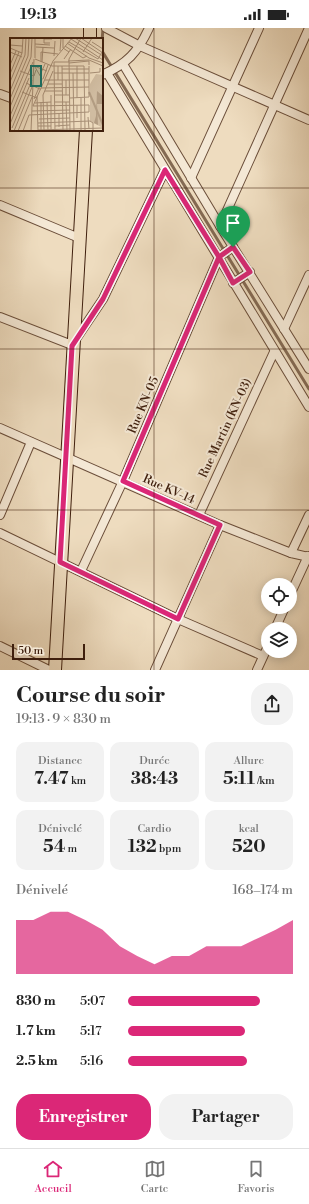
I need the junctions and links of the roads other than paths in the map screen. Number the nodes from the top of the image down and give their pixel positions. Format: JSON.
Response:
{"nodes":[{"id":1,"x":106,"y":28,"type":"edge"},
{"id":2,"x":149,"y":28,"type":"edge"},
{"id":3,"x":259,"y":28,"type":"edge"},
{"id":4,"x":309,"y":28,"type":"edge"},
{"id":5,"x":140,"y":46,"type":"junction"},
{"id":6,"x":121,"y":65,"type":"junction"},
{"id":7,"x":107,"y":73,"type":"edge"},
{"id":8,"x":232,"y":86,"type":"junction"},
{"id":9,"x":0,"y":94,"type":"edge"},
{"id":10,"x":10,"y":98,"type":"edge"},
{"id":11,"x":274,"y":104,"type":"junction"},
{"id":12,"x":309,"y":120,"type":"edge"},
{"id":13,"x":86,"y":131,"type":"edge"},
{"id":14,"x":165,"y":170,"type":"junction"},
{"id":15,"x":191,"y":178,"type":"junction"},
{"id":16,"x":0,"y":204,"type":"edge"},
{"id":17,"x":220,"y":226,"type":"junction"},
{"id":18,"x":79,"y":238,"type":"junction"},
{"id":19,"x":226,"y":252,"type":"junction"},
{"id":20,"x":247,"y":273,"type":"junction"},
{"id":21,"x":309,"y":275,"type":"edge"},
{"id":22,"x":235,"y":281,"type":"junction"},
{"id":23,"x":0,"y":317,"type":"edge"},
{"id":24,"x":284,"y":329,"type":"junction"},
{"id":25,"x":72,"y":346,"type":"junction"},
{"id":26,"x":274,"y":352,"type":"junction"},
{"id":27,"x":309,"y":369,"type":"edge"},
{"id":28,"x":309,"y":407,"type":"edge"},
{"id":29,"x":0,"y":428,"type":"edge"},
{"id":30,"x":31,"y":442,"type":"junction"},
{"id":31,"x":67,"y":456,"type":"junction"},
{"id":32,"x":123,"y":481,"type":"junction"},
{"id":33,"x":0,"y":515,"type":"edge"},
{"id":34,"x":199,"y":515,"type":"junction"},
{"id":35,"x":309,"y":515,"type":"edge"},
{"id":36,"x":220,"y":525,"type":"junction"},
{"id":37,"x":0,"y":533,"type":"edge"},
{"id":38,"x":291,"y":553,"type":"junction"},
{"id":39,"x":308,"y":557,"type":"edge"},
{"id":40,"x":60,"y":562,"type":"junction"},
{"id":41,"x":81,"y":571,"type":"junction"},
{"id":42,"x":297,"y":580,"type":"edge"},
{"id":43,"x":178,"y":619,"type":"junction"},
{"id":44,"x":0,"y":646,"type":"edge"},
{"id":45,"x":261,"y":655,"type":"edge"},
{"id":46,"x":262,"y":658,"type":"edge"},
{"id":47,"x":38,"y":668,"type":"edge"},
{"id":48,"x":49,"y":670,"type":"edge"},
{"id":49,"x":55,"y":670,"type":"edge"},
{"id":50,"x":155,"y":670,"type":"edge"},
{"id":51,"x":257,"y":670,"type":"edge"}],
"edges":[{"from":1,"to":5,"type":"street"},
{"from":2,"to":5,"type":"street"},
{"from":3,"to":8,"type":"street"},
{"from":4,"to":11,"type":"street"},
{"from":5,"to":6,"type":"street"},
{"from":5,"to":8,"type":"street"},
{"from":6,"to":7,"type":"street"},
{"from":6,"to":15,"type":"street"},
{"from":7,"to":14,"type":"street"},
{"from":8,"to":11,"type":"street"},
{"from":8,"to":15,"type":"street"},
{"from":9,"to":10,"type":"street"},
{"from":11,"to":12,"type":"street"},
{"from":11,"to":17,"type":"street"},
{"from":13,"to":18,"type":"main road"},
{"from":14,"to":19,"type":"street"},
{"from":14,"to":25,"type":"street"},
{"from":15,"to":17,"type":"street"},
{"from":16,"to":18,"type":"street"},
{"from":17,"to":19,"type":"street"},
{"from":18,"to":25,"type":"main road"},
{"from":19,"to":20,"type":"street"},
{"from":19,"to":22,"type":"street"},
{"from":19,"to":32,"type":"street","name":"Rue KN-05"},
{"from":20,"to":22,"type":"street"},
{"from":20,"to":24,"type":"street"},
{"from":21,"to":24,"type":"street"},
{"from":22,"to":26,"type":"street"},
{"from":23,"to":25,"type":"street"},
{"from":24,"to":27,"type":"street"},
{"from":25,"to":31,"type":"main road"},
{"from":26,"to":28,"type":"street"},
{"from":26,"to":34,"type":"street","name":"Rue Martin (KN-03)"},
{"from":29,"to":30,"type":"street","name":"Rue KV-14"},
{"from":30,"to":31,"type":"street","name":"Rue KV-14"},
{"from":30,"to":33,"type":"street"},
{"from":31,"to":32,"type":"street","name":"Rue KV-14"},
{"from":31,"to":40,"type":"main road"},
{"from":32,"to":34,"type":"street","name":"Rue KV-14"},
{"from":32,"to":41,"type":"street","name":"Rue KN-05"},
{"from":34,"to":36,"type":"street","name":"Rue KV-14"},
{"from":35,"to":38,"type":"street"},
{"from":36,"to":38,"type":"street","name":"Rue KV-14"},
{"from":36,"to":43,"type":"street"},
{"from":37,"to":40,"type":"street"},
{"from":38,"to":39,"type":"street","name":"Rue KV-14"},
{"from":39,"to":42,"type":"street"},
{"from":40,"to":41,"type":"street"},
{"from":40,"to":49,"type":"main road"},
{"from":41,"to":43,"type":"street"},
{"from":43,"to":45,"type":"street"},
{"from":43,"to":50,"type":"street"},
{"from":44,"to":47,"type":"street"},
{"from":46,"to":51,"type":"street"},
{"from":47,"to":48,"type":"street"}]}
